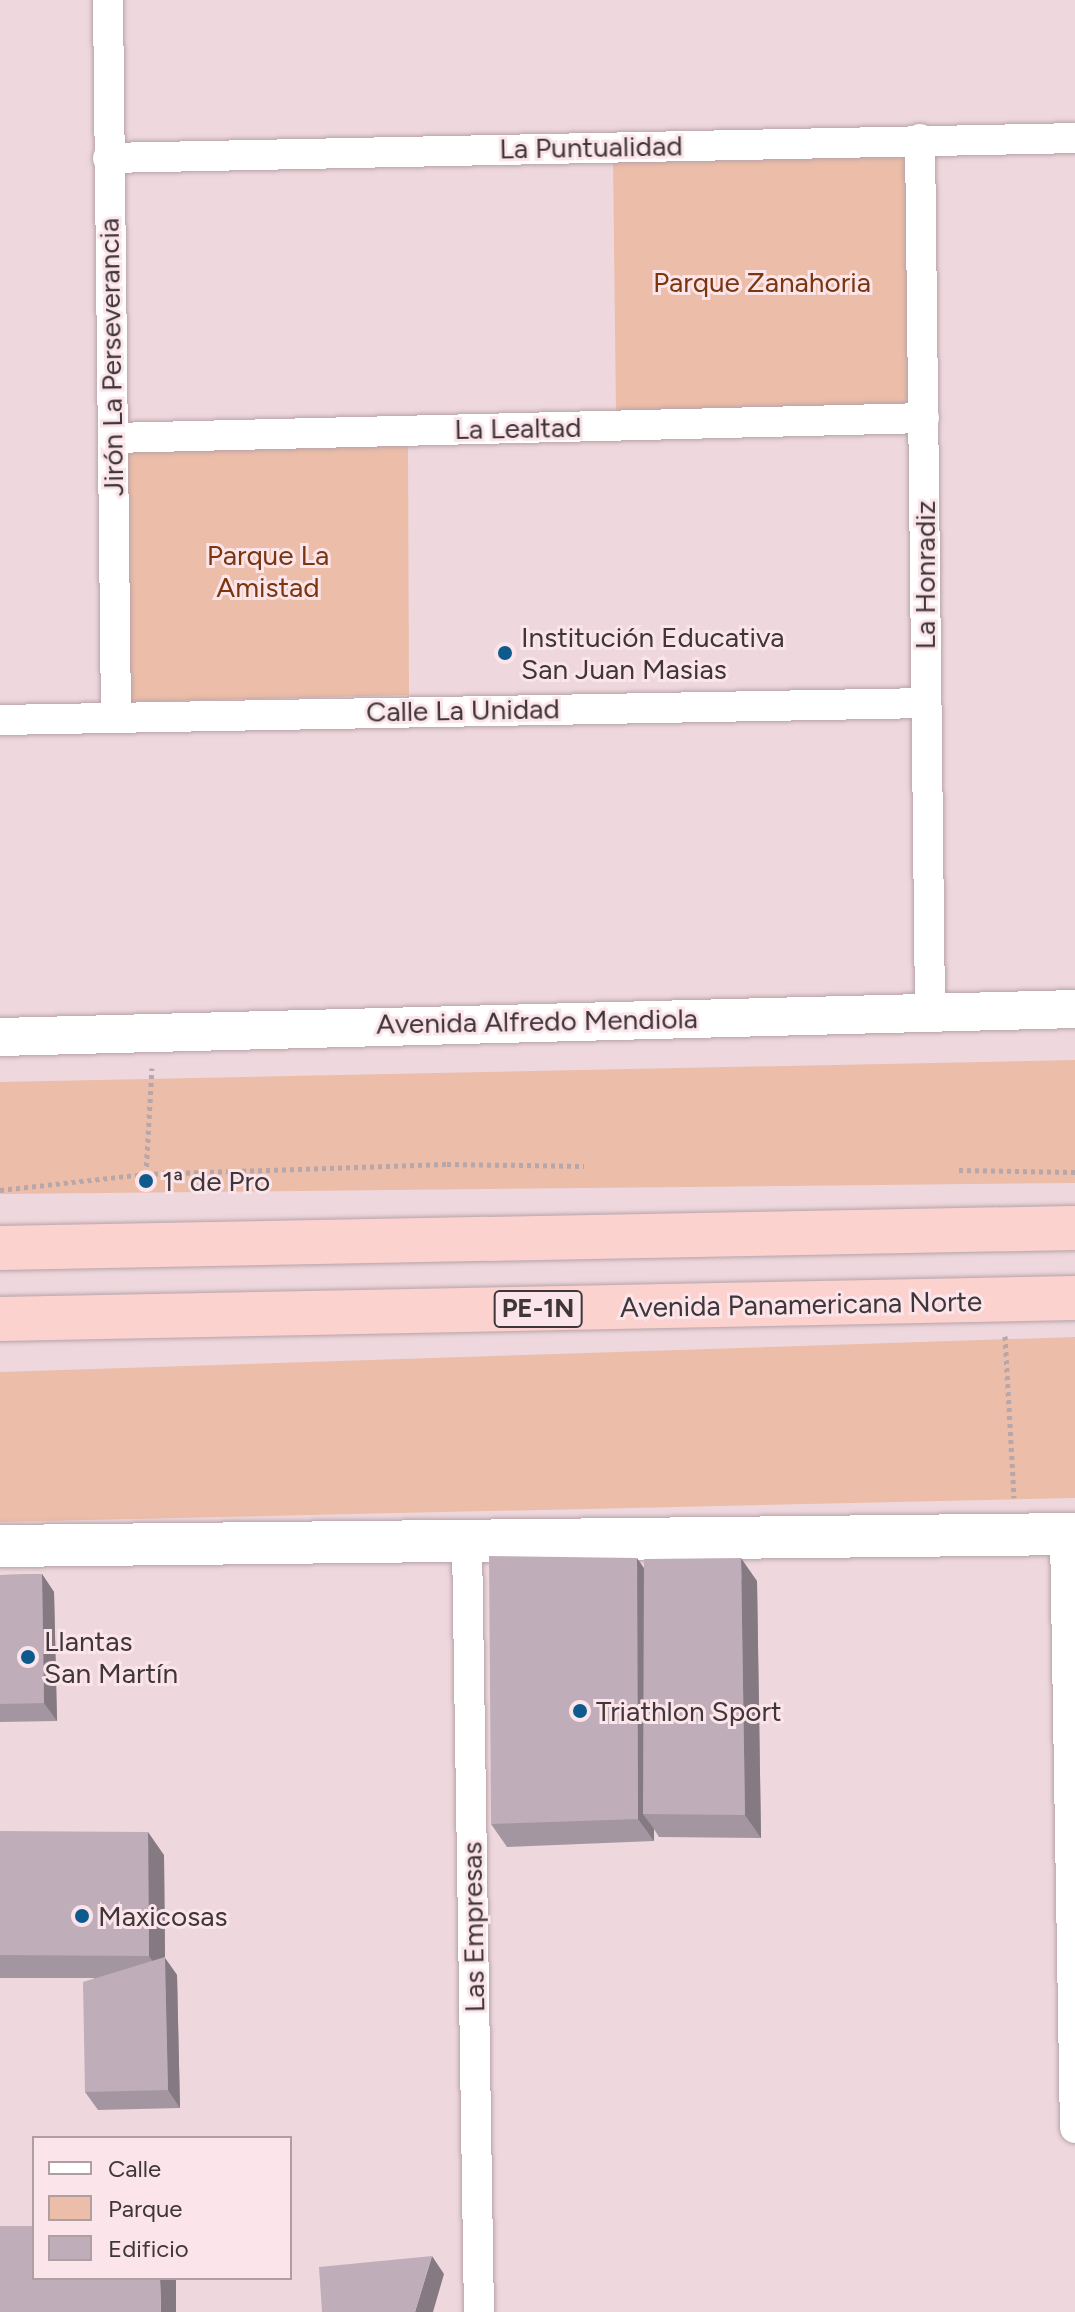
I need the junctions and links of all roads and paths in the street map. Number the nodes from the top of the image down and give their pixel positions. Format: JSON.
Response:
{"nodes":[{"id":1,"x":108,"y":0,"type":"edge"},
{"id":2,"x":1075,"y":138,"type":"edge"},
{"id":3,"x":920,"y":139,"type":"junction"},
{"id":4,"x":108,"y":158,"type":"junction"},
{"id":5,"x":924,"y":418,"type":"junction"},
{"id":6,"x":113,"y":438,"type":"junction"},
{"id":7,"x":925,"y":703,"type":"junction"},
{"id":8,"x":116,"y":715,"type":"junction"},
{"id":9,"x":0,"y":720,"type":"edge"},
{"id":10,"x":1075,"y":1009,"type":"edge"},
{"id":11,"x":930,"y":1011,"type":"junction"},
{"id":12,"x":0,"y":1037,"type":"edge"},
{"id":13,"x":152,"y":1064,"type":"dead end"},
{"id":14,"x":584,"y":1166,"type":"dead end"},
{"id":15,"x":959,"y":1170,"type":"dead end"},
{"id":16,"x":1075,"y":1172,"type":"edge"},
{"id":17,"x":146,"y":1174,"type":"junction"},
{"id":18,"x":0,"y":1190,"type":"edge"},
{"id":19,"x":1075,"y":1228,"type":"edge"},
{"id":20,"x":0,"y":1248,"type":"edge"},
{"id":21,"x":1075,"y":1298,"type":"edge"},
{"id":22,"x":0,"y":1319,"type":"edge"},
{"id":23,"x":1005,"y":1327,"type":"dead end"},
{"id":24,"x":1016,"y":1534,"type":"junction"},
{"id":25,"x":1070,"y":1534,"type":"edge"},
{"id":26,"x":467,"y":1542,"type":"junction"},
{"id":27,"x":0,"y":1546,"type":"edge"},
{"id":28,"x":1075,"y":2128,"type":"edge"},
{"id":29,"x":479,"y":2312,"type":"edge"}],
"edges":[{"from":1,"to":4,"type":"street","name":"Jirón La Perseverancia"},
{"from":2,"to":3,"type":"street","name":"La Puntualidad"},
{"from":3,"to":4,"type":"street","name":"La Puntualidad"},
{"from":3,"to":5,"type":"street","name":"La Honradiz"},
{"from":4,"to":6,"type":"street","name":"Jirón La Perseverancia"},
{"from":5,"to":6,"type":"street","name":"La Lealtad"},
{"from":5,"to":7,"type":"street","name":"La Honradiz"},
{"from":6,"to":8,"type":"street","name":"Jirón La Perseverancia"},
{"from":7,"to":8,"type":"street","name":"Calle La Unidad"},
{"from":7,"to":11,"type":"street","name":"La Honradiz"},
{"from":8,"to":9,"type":"street","name":"Calle La Unidad"},
{"from":10,"to":11,"type":"street","name":"Avenida Alfredo Mendiola"},
{"from":11,"to":12,"type":"street","name":"Avenida Alfredo Mendiola"},
{"from":13,"to":17,"type":"path"},
{"from":14,"to":17,"type":"path"},
{"from":15,"to":16,"type":"path"},
{"from":17,"to":18,"type":"path"},
{"from":19,"to":20,"type":"highway"},
{"from":21,"to":22,"type":"highway","name":"Avenida Panamericana Norte","number":"PE-1N"},
{"from":23,"to":24,"type":"path"},
{"from":24,"to":25,"type":"main road"},
{"from":24,"to":26,"type":"main road"},
{"from":25,"to":28,"type":"street"},
{"from":26,"to":27,"type":"main road"},
{"from":26,"to":29,"type":"street","name":"Las Empresas"}]}
